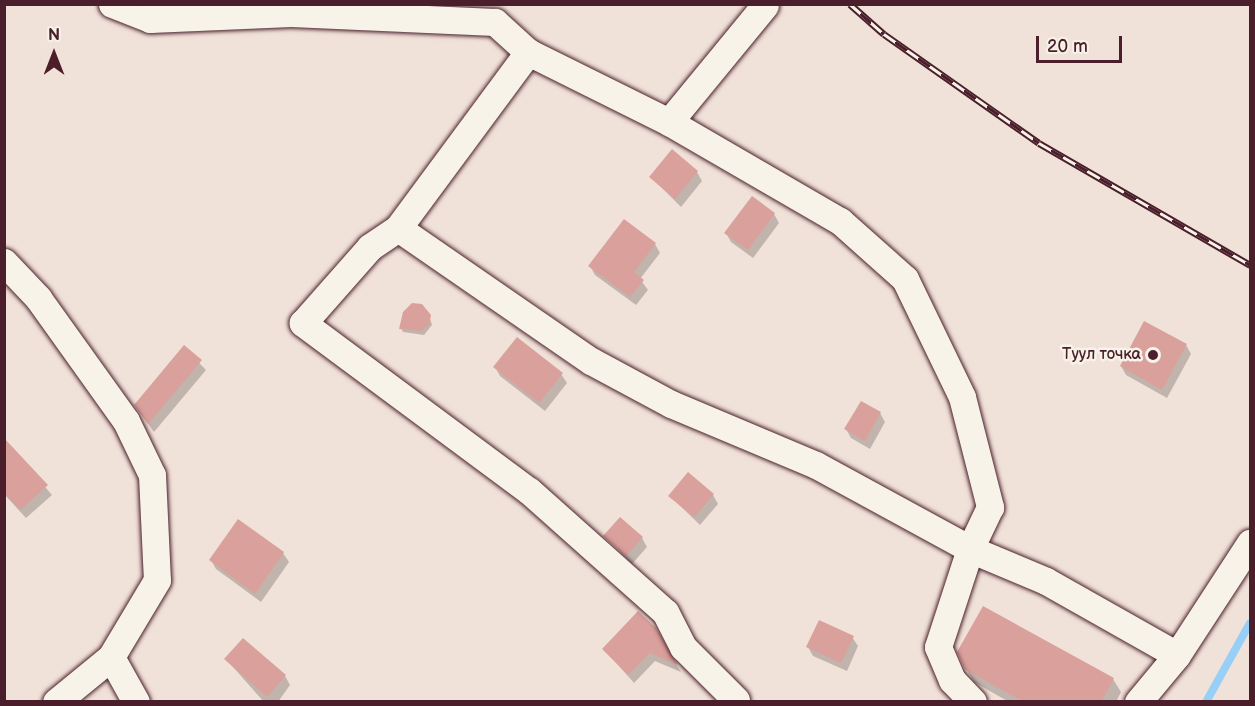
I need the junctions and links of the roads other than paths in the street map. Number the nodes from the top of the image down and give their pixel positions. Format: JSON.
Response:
{"nodes":[{"id":1,"x":112,"y":4,"type":"edge"},
{"id":2,"x":765,"y":5,"type":"edge"},
{"id":3,"x":528,"y":52,"type":"junction"},
{"id":4,"x":669,"y":122,"type":"junction"},
{"id":5,"x":398,"y":228,"type":"junction"},
{"id":6,"x":4,"y":262,"type":"edge"},
{"id":7,"x":1251,"y":543,"type":"edge"},
{"id":8,"x":970,"y":549,"type":"junction"},
{"id":9,"x":1177,"y":656,"type":"junction"},
{"id":10,"x":111,"y":657,"type":"junction"},
{"id":11,"x":736,"y":700,"type":"dead end"},
{"id":12,"x":56,"y":702,"type":"edge"},
{"id":13,"x":136,"y":702,"type":"edge"},
{"id":14,"x":973,"y":702,"type":"edge"},
{"id":15,"x":1138,"y":702,"type":"edge"}],
"edges":[{"from":1,"to":3,"type":"street"},
{"from":2,"to":4,"type":"street"},
{"from":3,"to":4,"type":"street"},
{"from":3,"to":5,"type":"street"},
{"from":4,"to":8,"type":"street"},
{"from":5,"to":8,"type":"street"},
{"from":5,"to":11,"type":"street"},
{"from":6,"to":10,"type":"street"},
{"from":7,"to":9,"type":"street"},
{"from":8,"to":9,"type":"street"},
{"from":8,"to":14,"type":"street"},
{"from":9,"to":15,"type":"street"},
{"from":10,"to":12,"type":"street"},
{"from":10,"to":13,"type":"street"}]}
